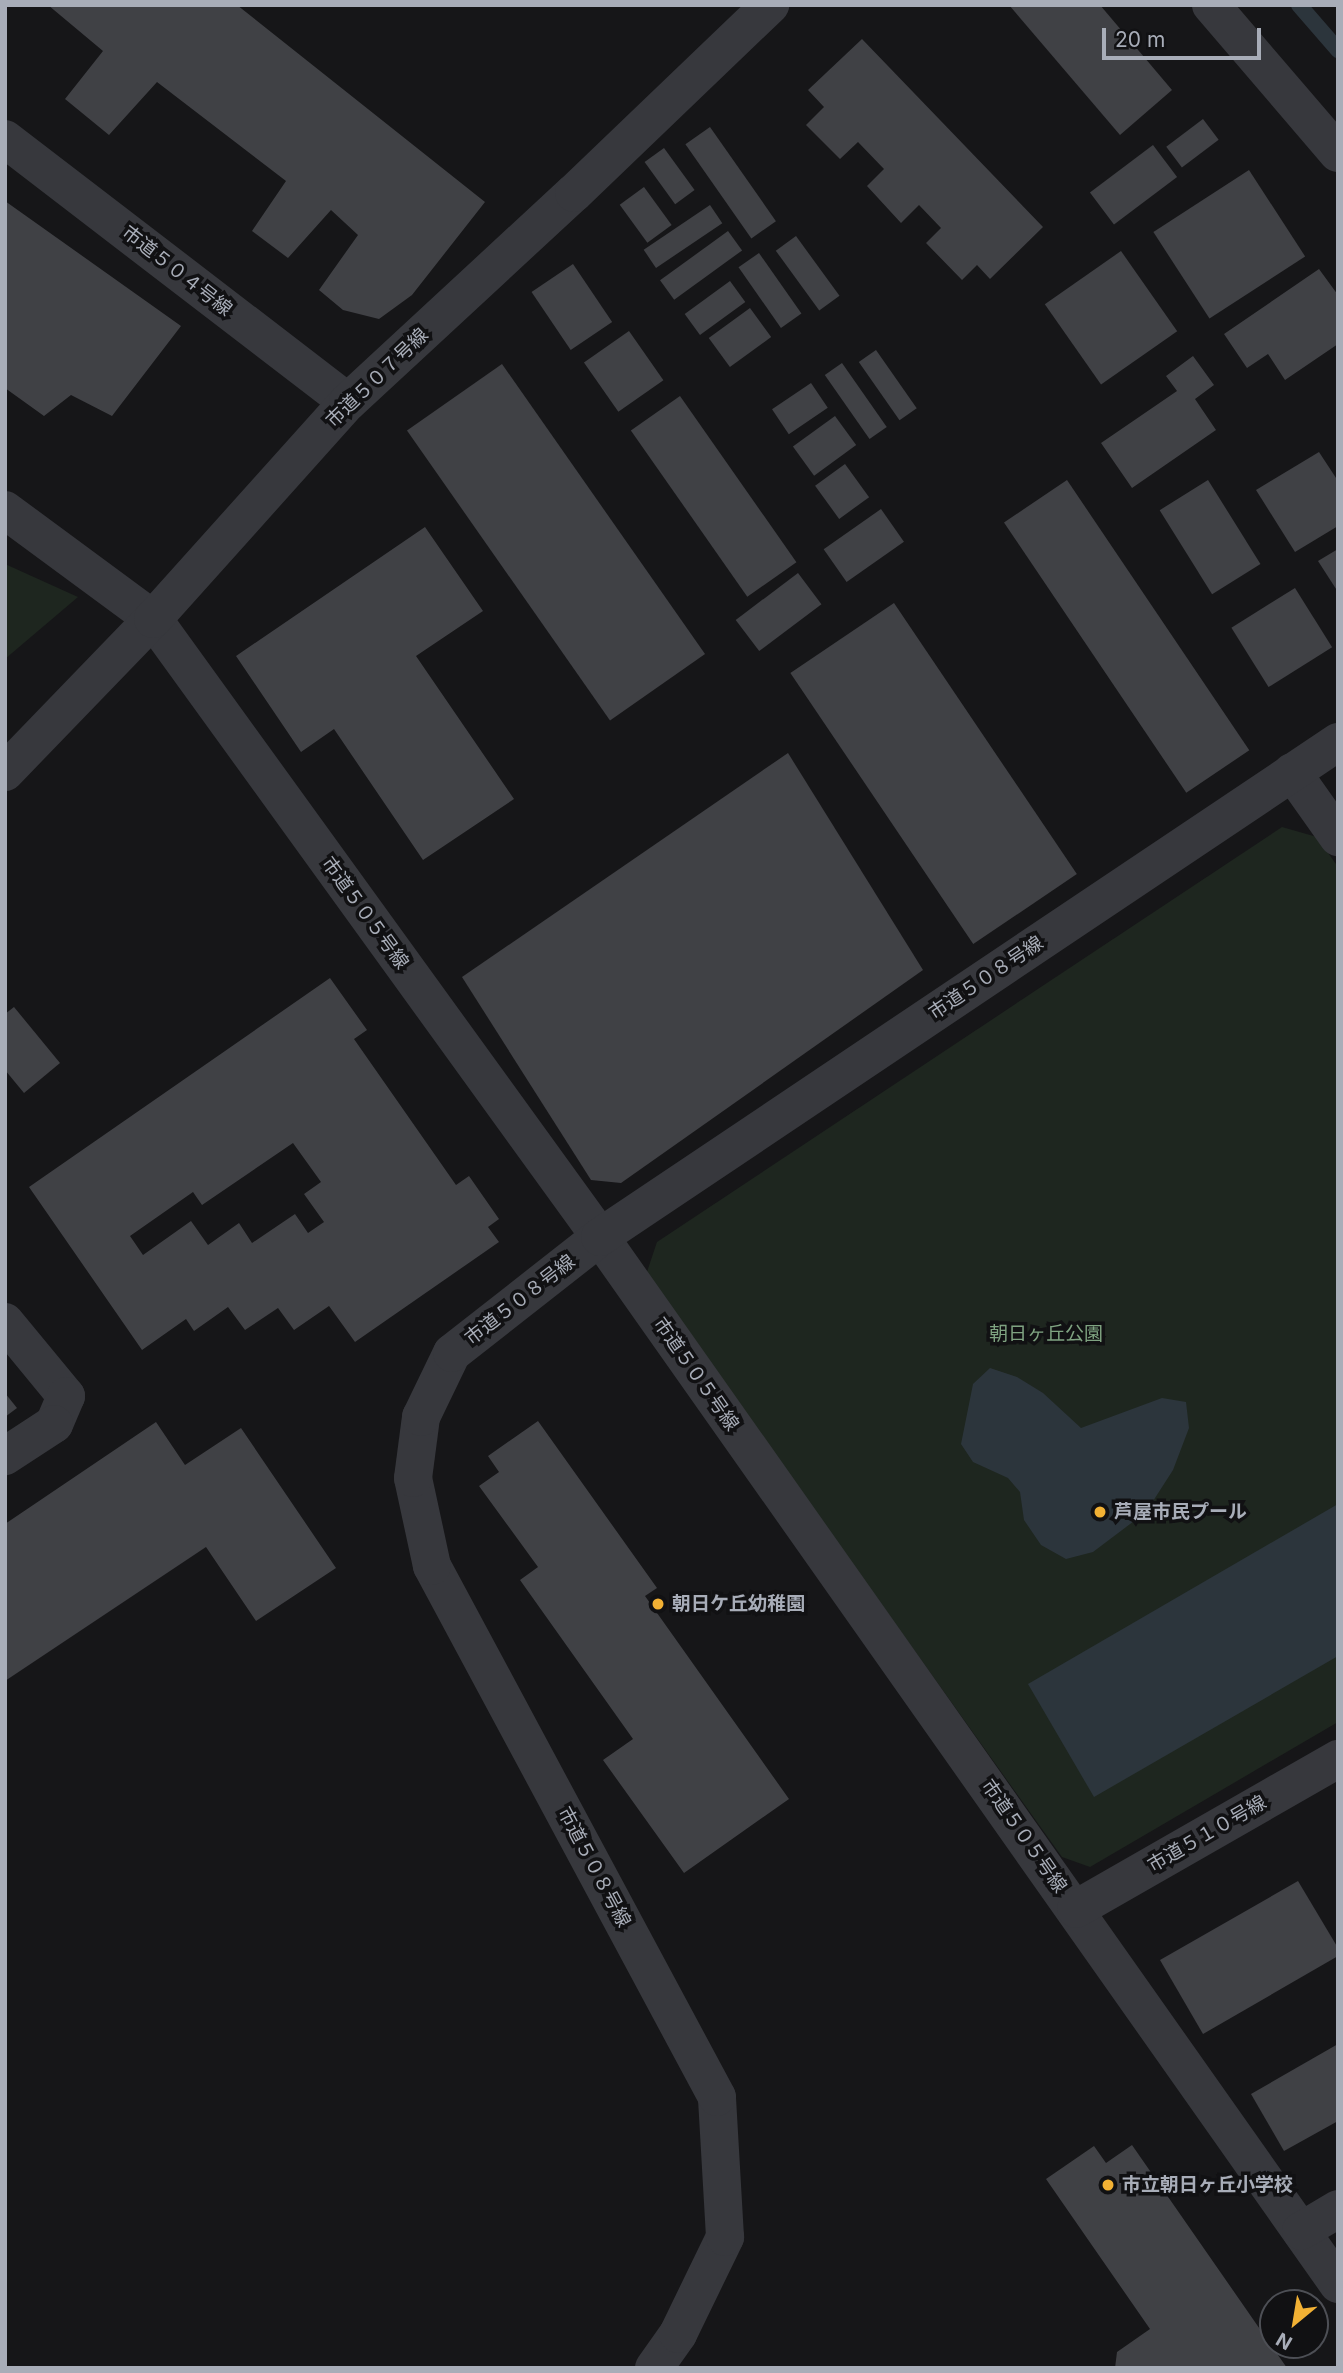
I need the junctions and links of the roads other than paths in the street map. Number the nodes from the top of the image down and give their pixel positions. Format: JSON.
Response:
{"nodes":[{"id":1,"x":770,"y":5,"type":"edge"},
{"id":2,"x":1211,"y":5,"type":"edge"},
{"id":3,"x":5,"y":139,"type":"edge"},
{"id":4,"x":1338,"y":153,"type":"edge"},
{"id":5,"x":348,"y":402,"type":"junction"},
{"id":6,"x":5,"y":510,"type":"edge"},
{"id":7,"x":153,"y":619,"type":"junction"},
{"id":8,"x":1338,"y":741,"type":"edge"},
{"id":9,"x":5,"y":772,"type":"edge"},
{"id":10,"x":1292,"y":772,"type":"junction"},
{"id":11,"x":1338,"y":837,"type":"edge"},
{"id":12,"x":600,"y":1237,"type":"junction"},
{"id":13,"x":5,"y":1322,"type":"edge"},
{"id":14,"x":5,"y":1456,"type":"edge"},
{"id":15,"x":1338,"y":1759,"type":"edge"},
{"id":16,"x":1076,"y":1909,"type":"junction"},
{"id":17,"x":1338,"y":2209,"type":"edge"},
{"id":18,"x":1301,"y":2231,"type":"junction"},
{"id":19,"x":1338,"y":2284,"type":"edge"},
{"id":20,"x":654,"y":2368,"type":"edge"}],
"edges":[{"from":1,"to":5,"type":"street","name":"市道５０７号線"},
{"from":2,"to":4,"type":"street"},
{"from":3,"to":5,"type":"street","name":"市道５０４号線"},
{"from":5,"to":7,"type":"street","name":"市道５０７号線"},
{"from":6,"to":7,"type":"street","name":"市道５０５号線"},
{"from":7,"to":9,"type":"street","name":"市道５０７号線"},
{"from":7,"to":12,"type":"street","name":"市道５０５号線"},
{"from":8,"to":10,"type":"street","name":"市道５０８号線"},
{"from":10,"to":11,"type":"street"},
{"from":10,"to":12,"type":"street","name":"市道５０８号線"},
{"from":12,"to":16,"type":"street","name":"市道５０５号線"},
{"from":12,"to":20,"type":"street","name":"市道５０８号線"},
{"from":13,"to":14,"type":"street"},
{"from":15,"to":16,"type":"street","name":"市道５１０号線"},
{"from":16,"to":18,"type":"street","name":"市道５０５号線"},
{"from":17,"to":18,"type":"street"},
{"from":18,"to":19,"type":"street","name":"市道５０５号線"}]}
